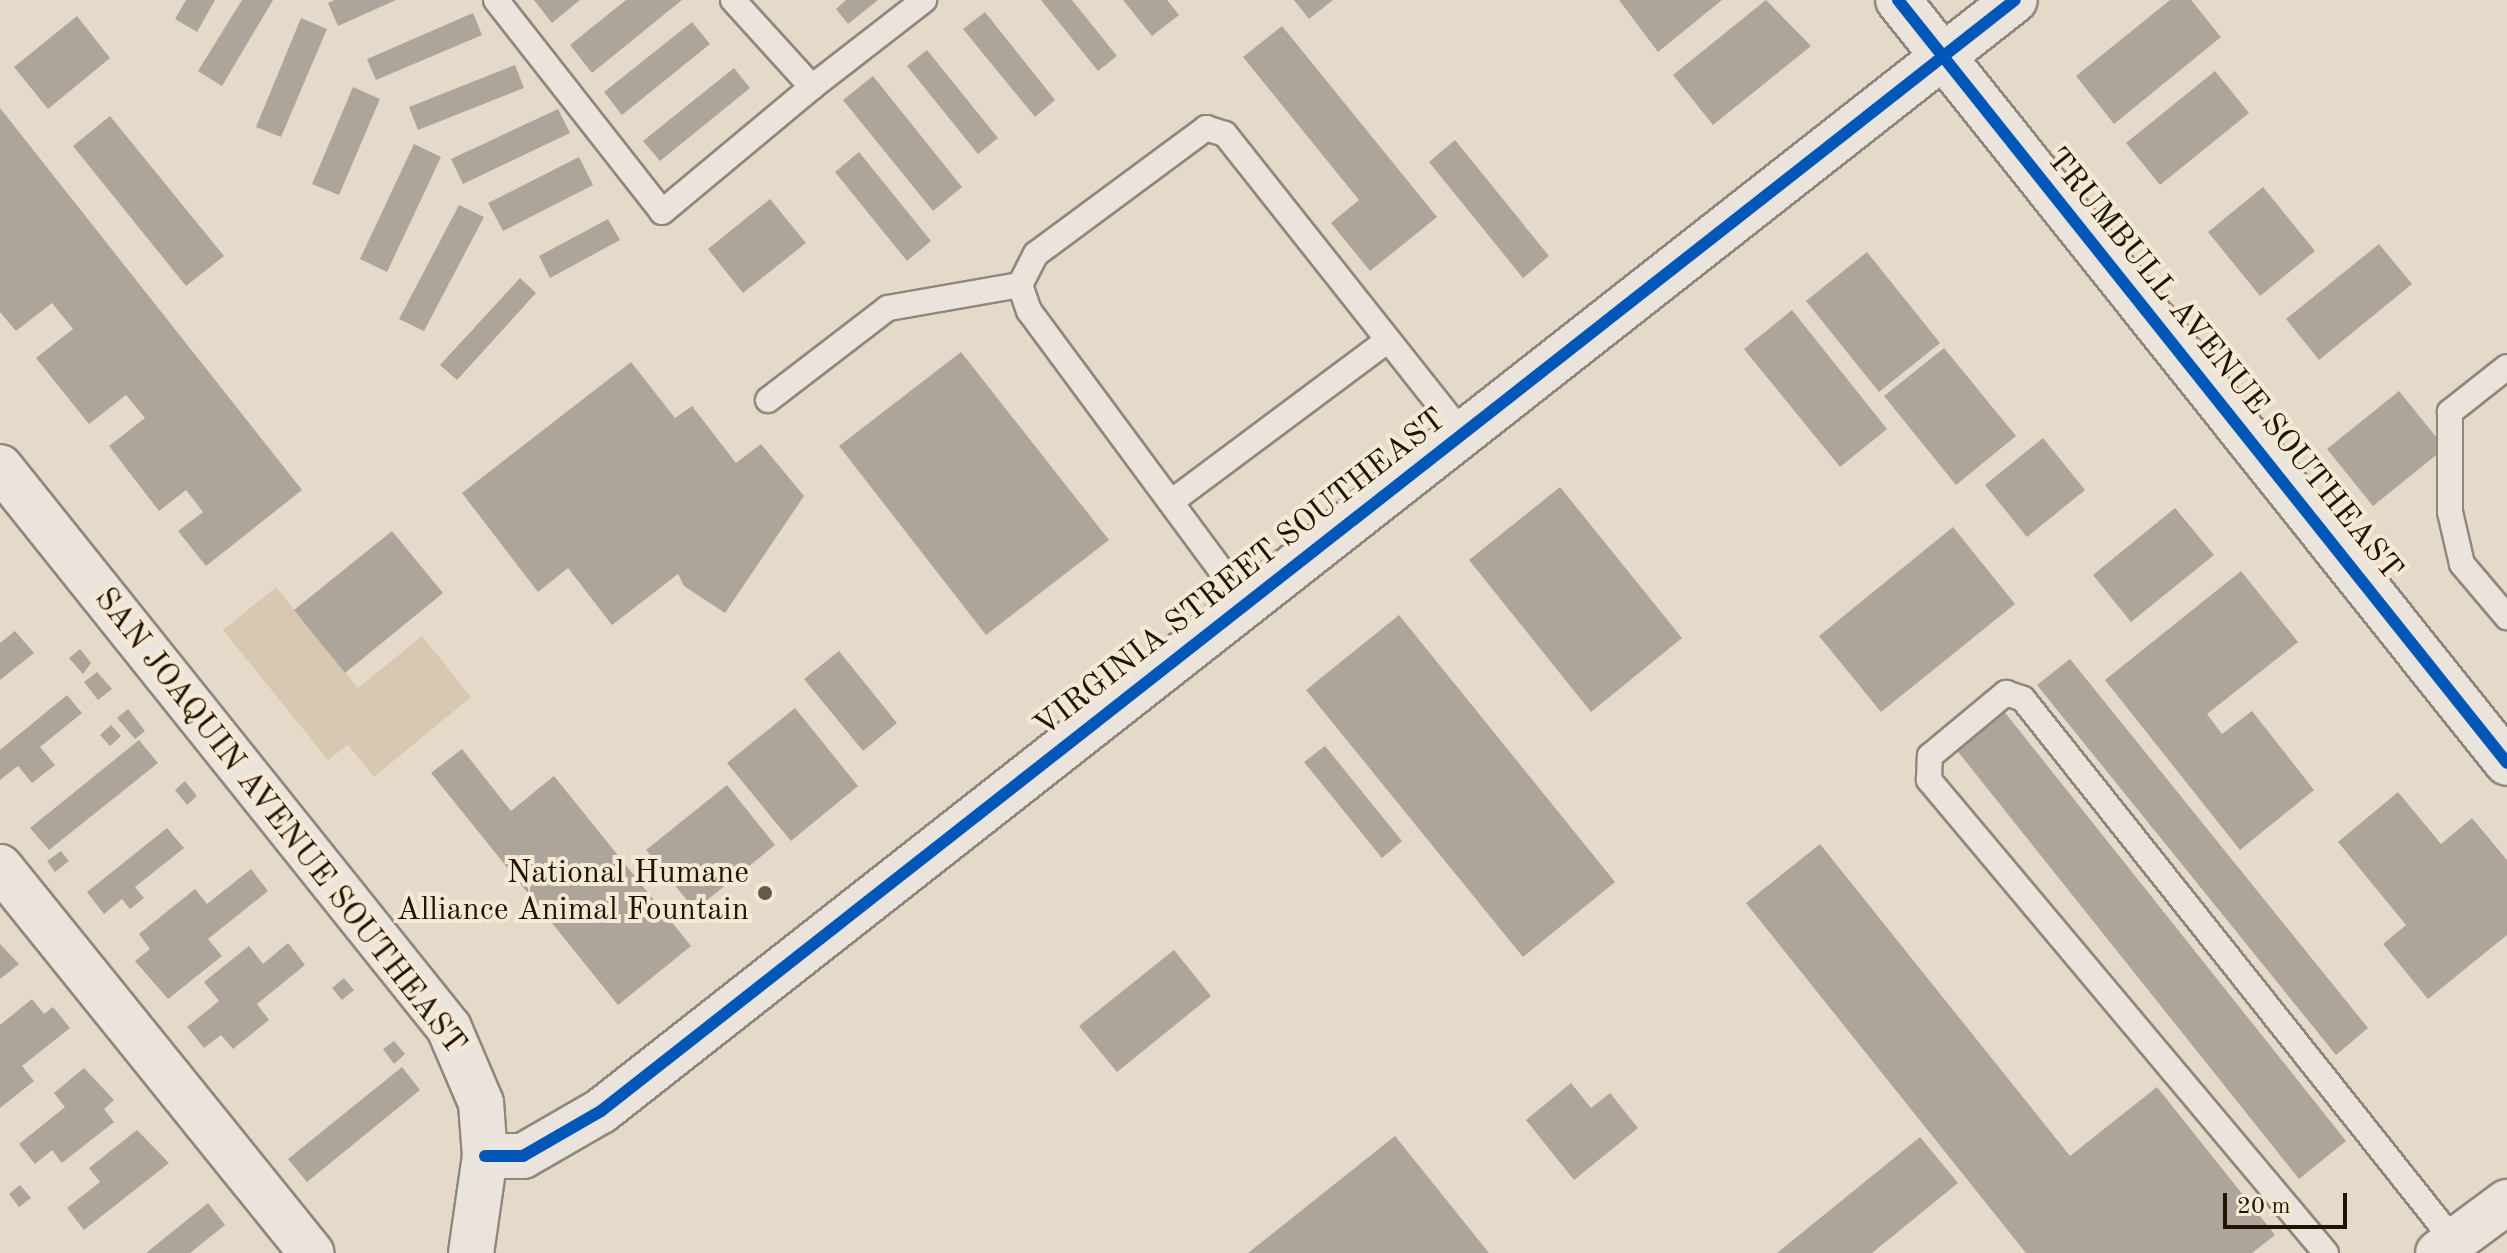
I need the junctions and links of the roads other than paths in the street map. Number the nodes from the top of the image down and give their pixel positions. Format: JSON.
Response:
{"nodes":[{"id":1,"x":496,"y":0,"type":"edge"},
{"id":2,"x":733,"y":0,"type":"edge"},
{"id":3,"x":924,"y":0,"type":"edge"},
{"id":4,"x":1898,"y":0,"type":"edge"},
{"id":5,"x":2015,"y":0,"type":"edge"},
{"id":6,"x":1943,"y":56,"type":"junction"},
{"id":7,"x":812,"y":87,"type":"junction"},
{"id":8,"x":1020,"y":285,"type":"junction"},
{"id":9,"x":1387,"y":341,"type":"junction"},
{"id":10,"x":2507,"y":367,"type":"edge"},
{"id":11,"x":768,"y":400,"type":"dead end"},
{"id":12,"x":1462,"y":433,"type":"junction"},
{"id":13,"x":0,"y":467,"type":"edge"},
{"id":14,"x":1171,"y":502,"type":"junction"},
{"id":15,"x":1246,"y":604,"type":"junction"},
{"id":16,"x":2507,"y":617,"type":"edge"},
{"id":17,"x":2507,"y":763,"type":"edge"},
{"id":18,"x":0,"y":867,"type":"edge"},
{"id":19,"x":485,"y":1156,"type":"junction"},
{"id":20,"x":2507,"y":1202,"type":"edge"},
{"id":21,"x":2446,"y":1247,"type":"edge"},
{"id":22,"x":312,"y":1253,"type":"edge"},
{"id":23,"x":471,"y":1253,"type":"edge"},
{"id":24,"x":2326,"y":1253,"type":"edge"}],
"edges":[{"from":1,"to":7,"type":"lane"},
{"from":2,"to":7,"type":"lane"},
{"from":3,"to":7,"type":"lane"},
{"from":4,"to":6,"type":"street","name":"TRUMBULL AVENUE SOUTHEAST"},
{"from":5,"to":6,"type":"street","name":"VIRGINIA STREET SOUTHEAST"},
{"from":6,"to":12,"type":"street","name":"VIRGINIA STREET SOUTHEAST"},
{"from":6,"to":17,"type":"street","name":"TRUMBULL AVENUE SOUTHEAST"},
{"from":8,"to":9,"type":"lane"},
{"from":8,"to":11,"type":"lane"},
{"from":8,"to":14,"type":"lane"},
{"from":9,"to":12,"type":"lane"},
{"from":9,"to":14,"type":"lane"},
{"from":10,"to":16,"type":"lane"},
{"from":12,"to":15,"type":"street","name":"VIRGINIA STREET SOUTHEAST"},
{"from":13,"to":19,"type":"street","name":"SAN JOAQUIN AVENUE SOUTHEAST"},
{"from":14,"to":15,"type":"lane"},
{"from":15,"to":19,"type":"street","name":"VIRGINIA STREET SOUTHEAST"},
{"from":18,"to":22,"type":"street"},
{"from":19,"to":23,"type":"street","name":"SAN JOAQUIN AVENUE SOUTHEAST"},
{"from":20,"to":21,"type":"street"},
{"from":21,"to":24,"type":"lane"}]}
